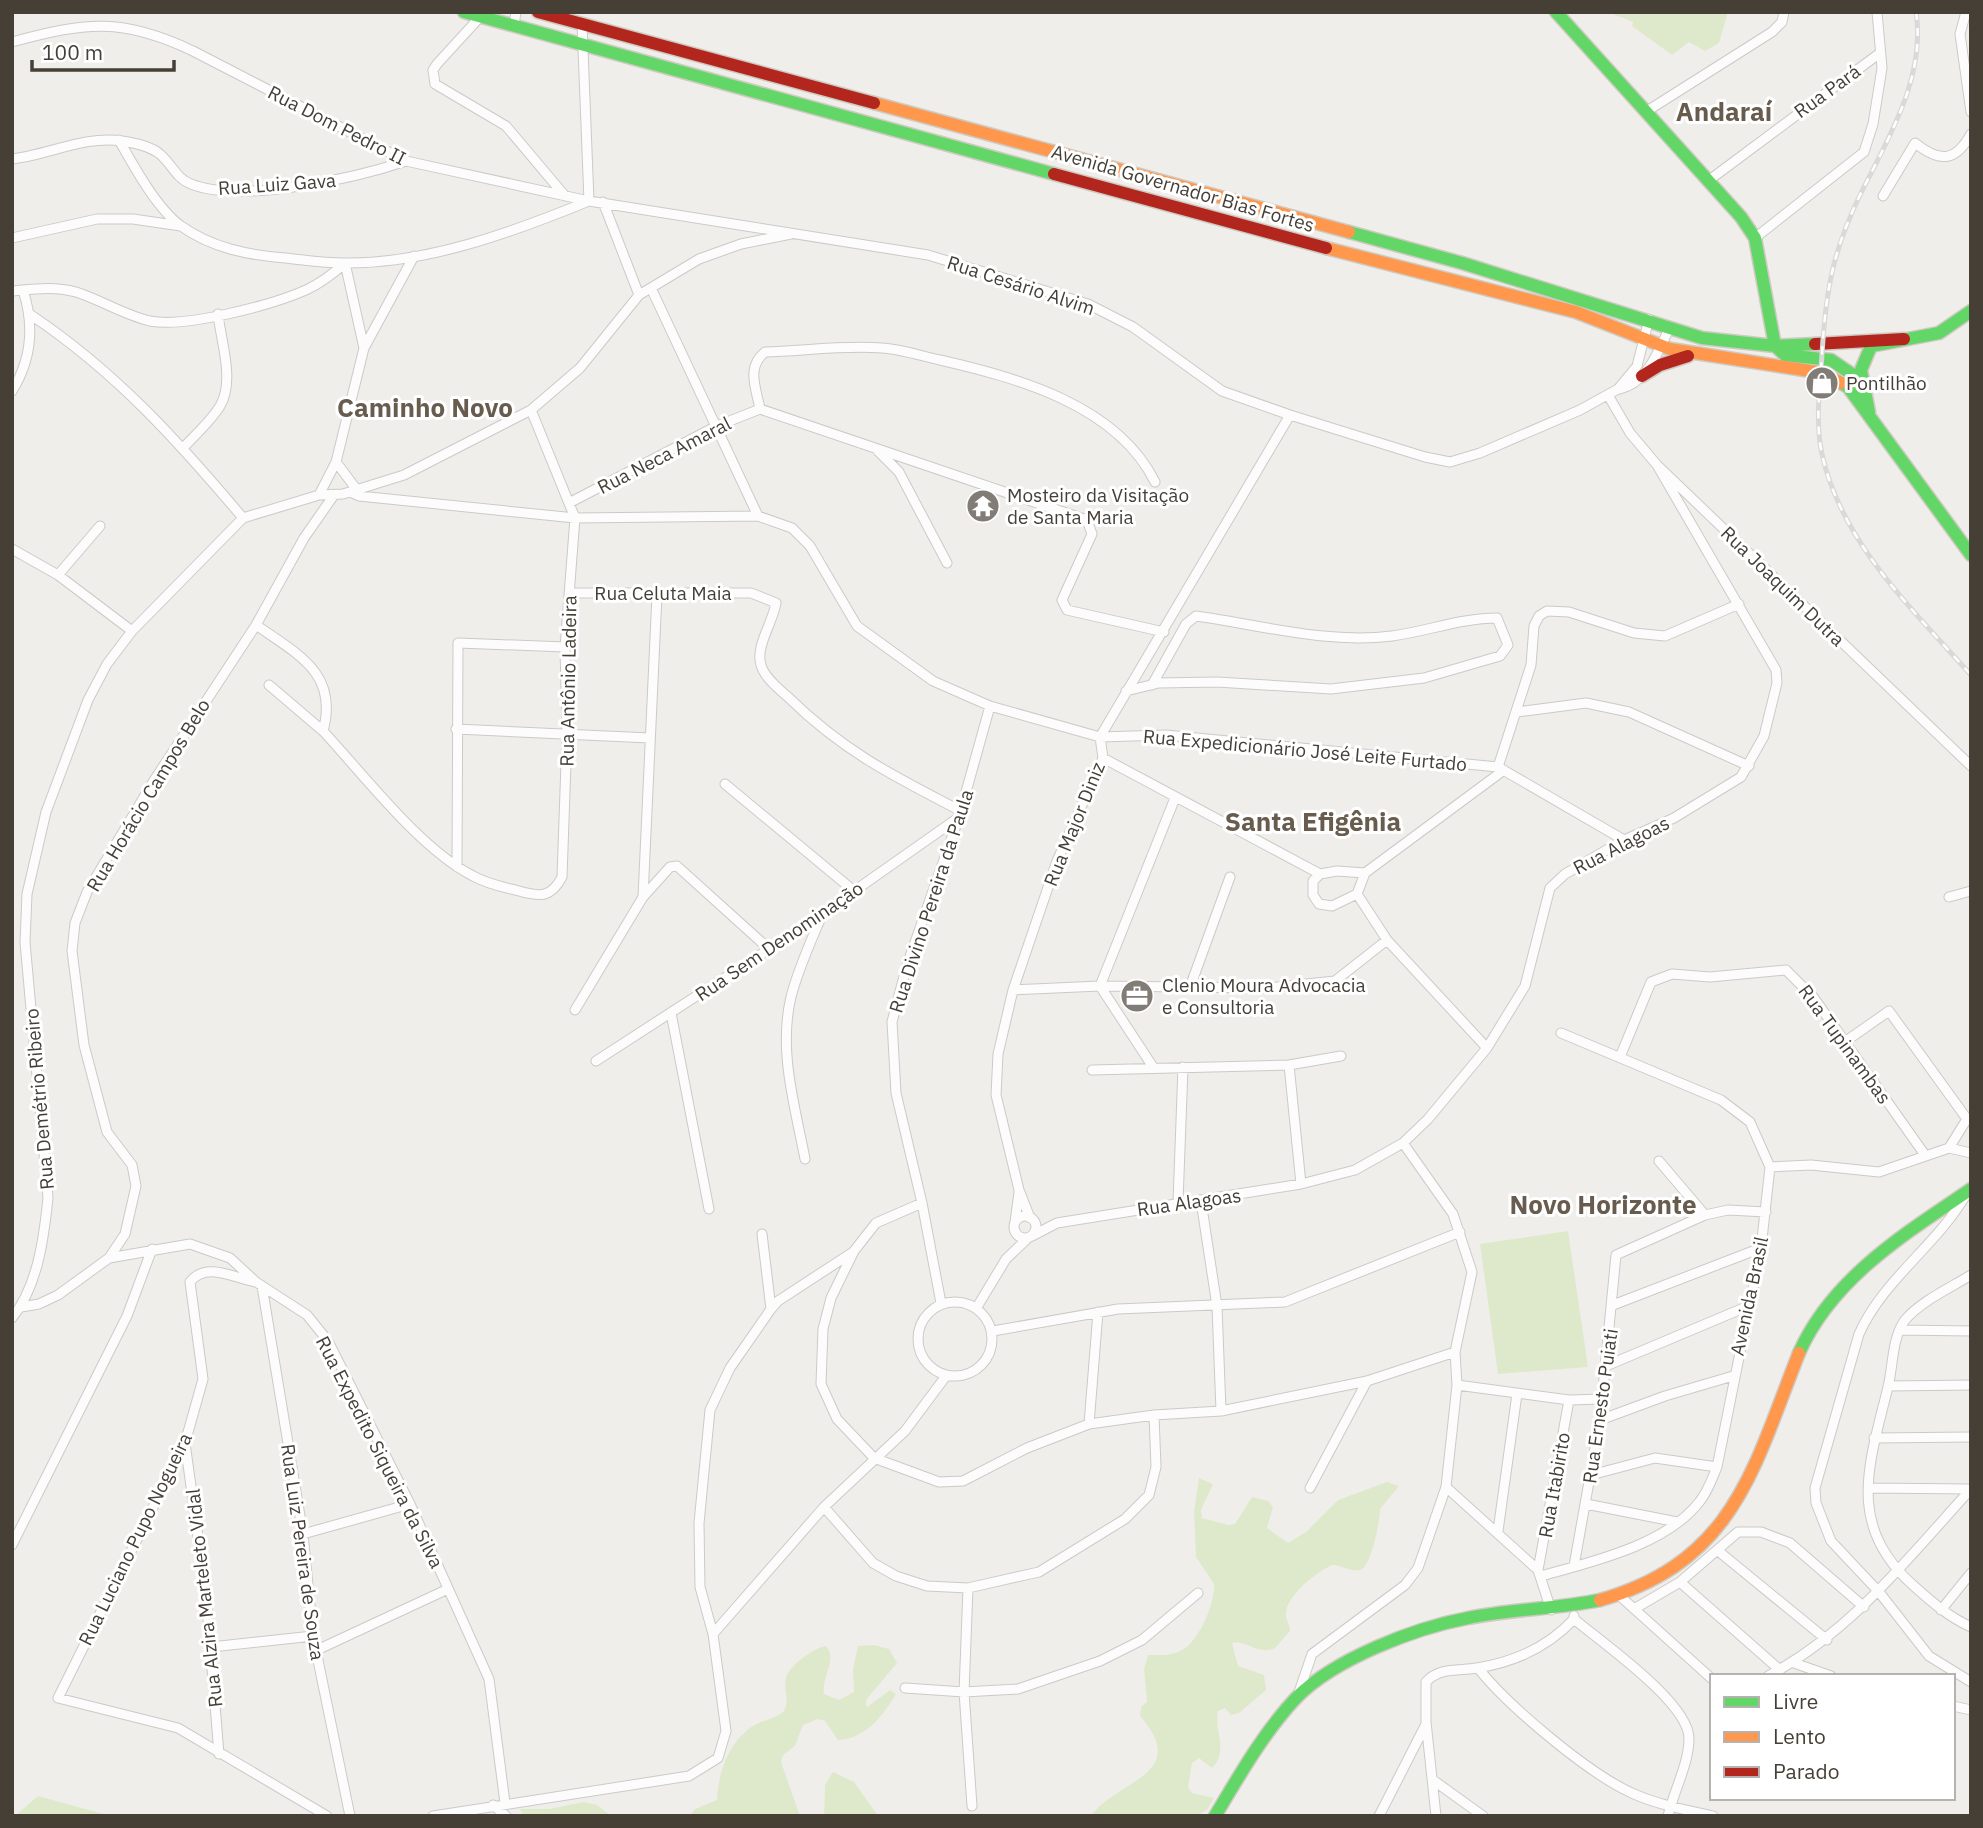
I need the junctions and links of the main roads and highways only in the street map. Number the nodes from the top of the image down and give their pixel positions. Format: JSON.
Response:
{"nodes":[{"id":1,"x":464,"y":12,"type":"edge"},
{"id":2,"x":538,"y":12,"type":"edge"},
{"id":3,"x":1556,"y":12,"type":"edge"},
{"id":4,"x":563,"y":16,"type":"edge"},
{"id":5,"x":515,"y":19,"type":"edge"},
{"id":6,"x":791,"y":81,"type":"junction"},
{"id":7,"x":786,"y":99,"type":"junction"},
{"id":8,"x":927,"y":118,"type":"junction"},
{"id":9,"x":923,"y":136,"type":"junction"},
{"id":10,"x":1089,"y":162,"type":"junction"},
{"id":11,"x":1119,"y":170,"type":"junction"},
{"id":12,"x":1082,"y":180,"type":"junction"},
{"id":13,"x":1111,"y":189,"type":"junction"},
{"id":14,"x":1971,"y":311,"type":"edge"},
{"id":15,"x":1903,"y":339,"type":"junction"},
{"id":16,"x":1775,"y":346,"type":"junction"},
{"id":17,"x":1695,"y":355,"type":"junction"},
{"id":18,"x":1642,"y":376,"type":"road end"},
{"id":19,"x":1859,"y":379,"type":"junction"},
{"id":20,"x":1871,"y":423,"type":"junction"},
{"id":21,"x":1971,"y":555,"type":"edge"},
{"id":22,"x":1970,"y":1190,"type":"edge"},
{"id":23,"x":1214,"y":1816,"type":"edge"}],
"edges":[{"from":1,"to":5,"type":"main road","name":"Avenida Governador Bias Fortes"},
{"from":2,"to":4,"type":"main road","name":"Avenida Governador Bias Fortes"},
{"from":3,"to":16,"type":"main road"},
{"from":4,"to":6,"type":"main road","name":"Avenida Governador Bias Fortes"},
{"from":5,"to":7,"type":"main road","name":"Avenida Governador Bias Fortes"},
{"from":6,"to":7,"type":"main road"},
{"from":6,"to":8,"type":"main road","name":"Avenida Governador Bias Fortes"},
{"from":7,"to":9,"type":"main road","name":"Avenida Governador Bias Fortes"},
{"from":8,"to":9,"type":"main road"},
{"from":8,"to":10,"type":"main road","name":"Avenida Governador Bias Fortes"},
{"from":9,"to":12,"type":"main road","name":"Avenida Governador Bias Fortes"},
{"from":10,"to":11,"type":"main road","name":"Avenida Governador Bias Fortes"},
{"from":10,"to":12,"type":"main road"},
{"from":11,"to":13,"type":"main road"},
{"from":11,"to":16,"type":"main road","name":"Avenida Governador Bias Fortes"},
{"from":12,"to":13,"type":"main road","name":"Avenida Governador Bias Fortes"},
{"from":13,"to":17,"type":"main road","name":"Avenida Governador Bias Fortes"},
{"from":14,"to":15,"type":"main road"},
{"from":15,"to":16,"type":"main road","name":"Avenida Governador Bias Fortes"},
{"from":15,"to":19,"type":"main road"},
{"from":16,"to":19,"type":"main road"},
{"from":17,"to":18,"type":"main road"},
{"from":17,"to":20,"type":"main road","name":"Avenida Governador Bias Fortes"},
{"from":19,"to":20,"type":"main road"},
{"from":20,"to":21,"type":"main road","name":"Avenida Governador Bias Fortes"},
{"from":22,"to":23,"type":"main road"}]}
